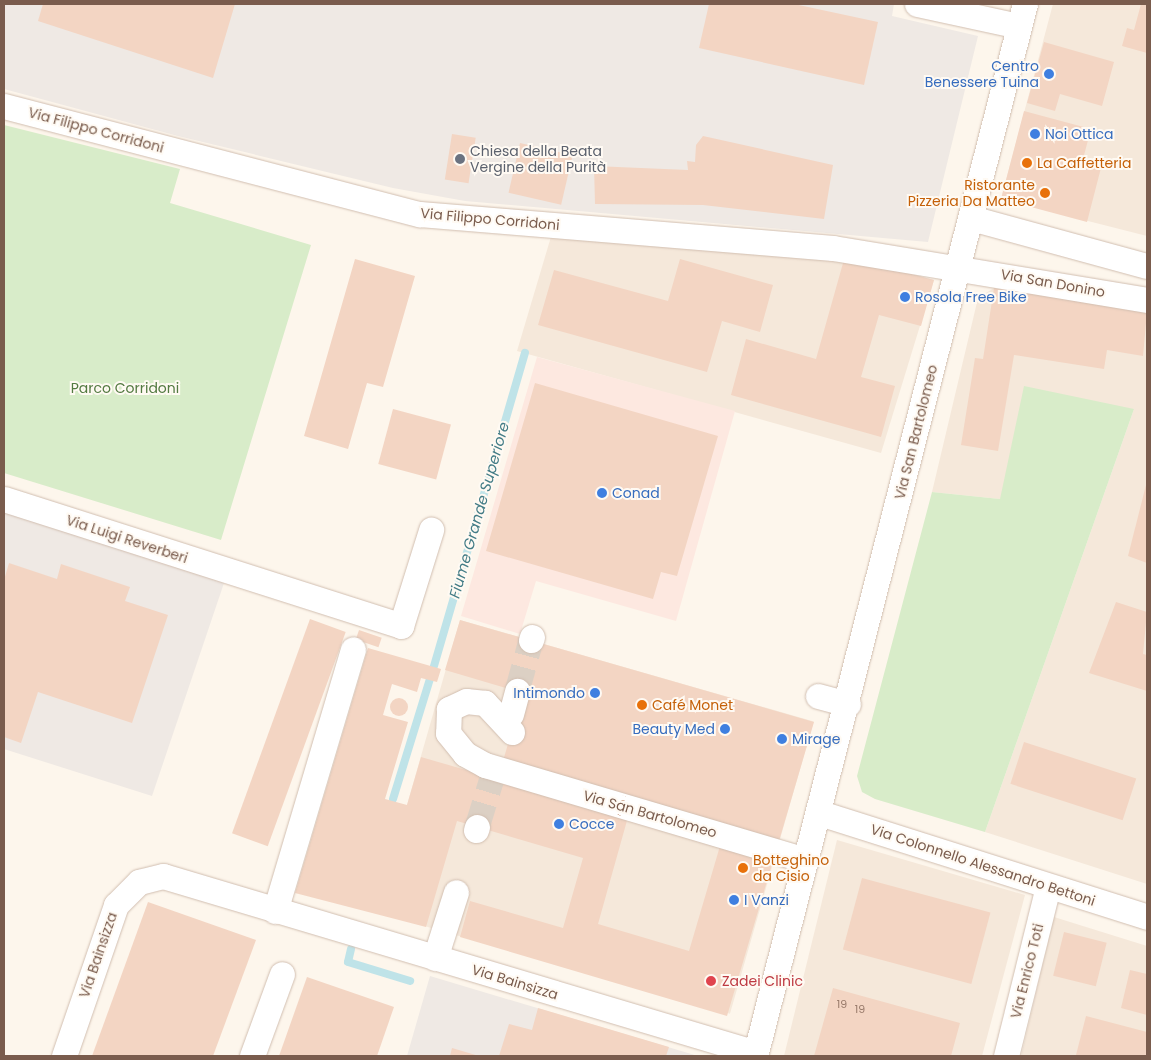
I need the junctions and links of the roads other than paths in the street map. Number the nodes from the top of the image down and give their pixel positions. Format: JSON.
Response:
{"nodes":[{"id":1,"x":917,"y":4,"type":"edge"},
{"id":2,"x":1022,"y":15,"type":"edge"},
{"id":3,"x":4,"y":106,"type":"edge"},
{"id":4,"x":971,"y":218,"type":"junction"},
{"id":5,"x":958,"y":265,"type":"junction"},
{"id":6,"x":1147,"y":266,"type":"edge"},
{"id":7,"x":1147,"y":300,"type":"edge"},
{"id":8,"x":4,"y":502,"type":"edge"},
{"id":9,"x":431,"y":530,"type":"dead end"},
{"id":10,"x":353,"y":649,"type":"dead end"},
{"id":11,"x":818,"y":696,"type":"dead end"},
{"id":12,"x":848,"y":704,"type":"junction"},
{"id":13,"x":493,"y":773,"type":"junction"},
{"id":14,"x":820,"y":813,"type":"junction"},
{"id":15,"x":806,"y":860,"type":"junction"},
{"id":16,"x":1048,"y":886,"type":"junction"},
{"id":17,"x":456,"y":892,"type":"dead end"},
{"id":18,"x":274,"y":911,"type":"junction"},
{"id":19,"x":1147,"y":917,"type":"edge"},
{"id":20,"x":435,"y":958,"type":"junction"},
{"id":21,"x":282,"y":974,"type":"dead end"},
{"id":22,"x":755,"y":1055,"type":"edge"},
{"id":23,"x":64,"y":1056,"type":"edge"},
{"id":24,"x":252,"y":1056,"type":"edge"},
{"id":25,"x":1006,"y":1056,"type":"edge"}],
"edges":[{"from":1,"to":2,"type":"street"},
{"from":2,"to":4,"type":"street","name":"Via San Bartolomeo"},
{"from":3,"to":5,"type":"street","name":"Via Filippo Corridoni"},
{"from":4,"to":5,"type":"street","name":"Via San Bartolomeo"},
{"from":4,"to":6,"type":"street"},
{"from":5,"to":7,"type":"street","name":"Via San Donino"},
{"from":5,"to":12,"type":"street","name":"Via San Bartolomeo"},
{"from":8,"to":9,"type":"street","name":"Via Luigi Reverberi"},
{"from":10,"to":18,"type":"street"},
{"from":11,"to":12,"type":"street"},
{"from":12,"to":14,"type":"street","name":"Via San Bartolomeo"},
{"from":13,"to":13,"type":"street","name":"Via San Bartolomeo"},
{"from":13,"to":15,"type":"street","name":"Via San Bartolomeo"},
{"from":14,"to":15,"type":"street","name":"Via San Bartolomeo"},
{"from":14,"to":16,"type":"street","name":"Via Colonnello Alessandro Bettoni"},
{"from":15,"to":22,"type":"street","name":"Via San Bartolomeo"},
{"from":16,"to":19,"type":"street","name":"Via Colonnello Alessandro Bettoni"},
{"from":16,"to":25,"type":"street","name":"Via Enrico Toti"},
{"from":17,"to":20,"type":"street"},
{"from":18,"to":20,"type":"street","name":"Via Bainsizza"},
{"from":18,"to":23,"type":"street","name":"Via Bainsizza"},
{"from":20,"to":22,"type":"street","name":"Via Bainsizza"},
{"from":21,"to":24,"type":"street"}]}
